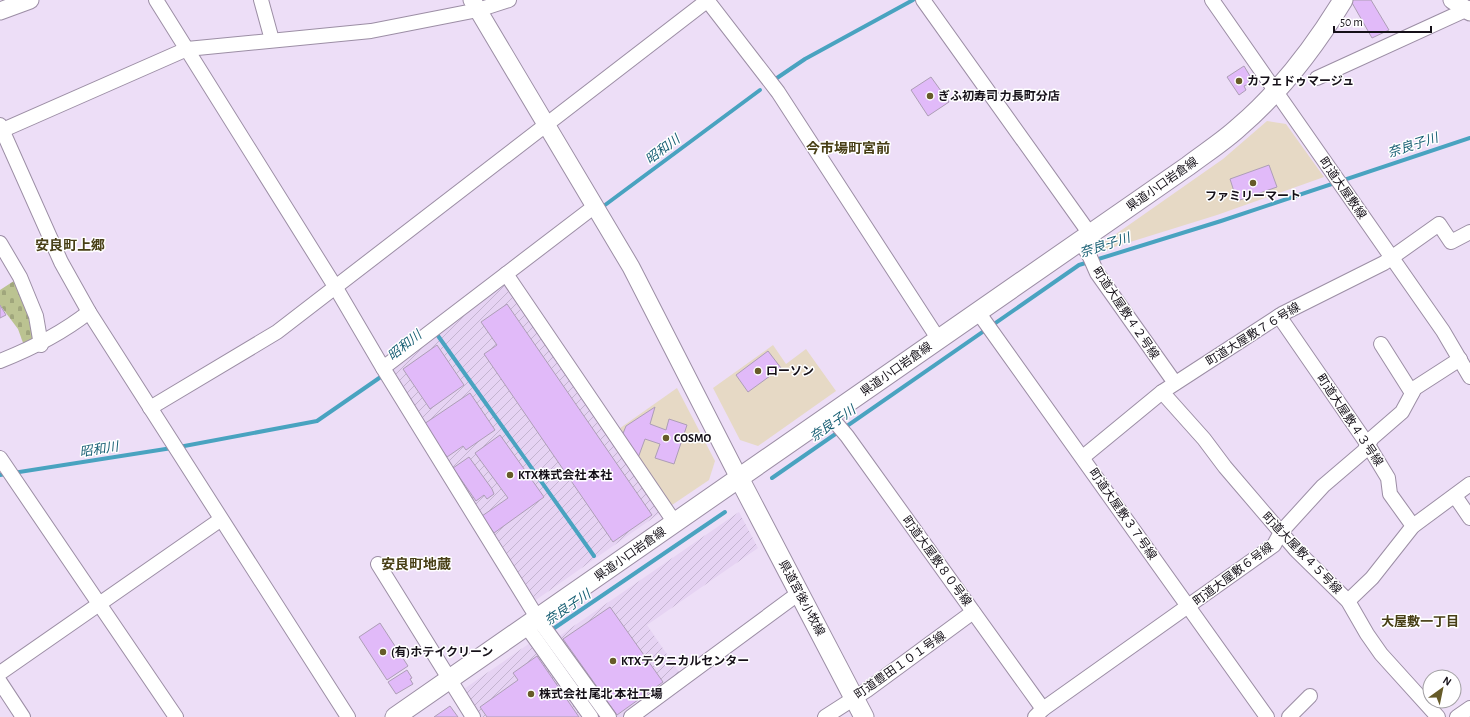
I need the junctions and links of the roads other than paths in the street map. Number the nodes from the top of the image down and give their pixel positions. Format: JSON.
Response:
{"nodes":[{"id":1,"x":29,"y":0,"type":"edge"},
{"id":2,"x":156,"y":0,"type":"edge"},
{"id":3,"x":261,"y":0,"type":"edge"},
{"id":4,"x":509,"y":0,"type":"edge"},
{"id":5,"x":708,"y":0,"type":"edge"},
{"id":6,"x":923,"y":0,"type":"edge"},
{"id":7,"x":1212,"y":0,"type":"edge"},
{"id":8,"x":1343,"y":0,"type":"edge"},
{"id":9,"x":475,"y":5,"type":"edge"},
{"id":10,"x":1462,"y":5,"type":"edge"},
{"id":11,"x":0,"y":11,"type":"edge"},
{"id":12,"x":272,"y":40,"type":"junction"},
{"id":13,"x":187,"y":49,"type":"junction"},
{"id":14,"x":1317,"y":78,"type":"dead end"},
{"id":15,"x":1276,"y":91,"type":"junction"},
{"id":16,"x":547,"y":125,"type":"junction"},
{"id":17,"x":2,"y":128,"type":"edge"},
{"id":18,"x":597,"y":210,"type":"junction"},
{"id":19,"x":1470,"y":232,"type":"edge"},
{"id":20,"x":1085,"y":238,"type":"junction"},
{"id":21,"x":0,"y":244,"type":"edge"},
{"id":22,"x":1391,"y":257,"type":"junction"},
{"id":23,"x":508,"y":278,"type":"junction"},
{"id":24,"x":336,"y":288,"type":"junction"},
{"id":25,"x":88,"y":312,"type":"junction"},
{"id":26,"x":978,"y":312,"type":"junction"},
{"id":27,"x":1279,"y":316,"type":"junction"},
{"id":28,"x":939,"y":340,"type":"junction"},
{"id":29,"x":1381,"y":344,"type":"dead end"},
{"id":30,"x":41,"y":345,"type":"junction"},
{"id":31,"x":1460,"y":359,"type":"junction"},
{"id":32,"x":0,"y":361,"type":"edge"},
{"id":33,"x":386,"y":373,"type":"junction"},
{"id":34,"x":1470,"y":377,"type":"edge"},
{"id":35,"x":1175,"y":383,"type":"junction"},
{"id":36,"x":1162,"y":392,"type":"junction"},
{"id":37,"x":1412,"y":393,"type":"junction"},
{"id":38,"x":150,"y":408,"type":"junction"},
{"id":39,"x":830,"y":415,"type":"junction"},
{"id":40,"x":1368,"y":445,"type":"junction"},
{"id":41,"x":1083,"y":457,"type":"junction"},
{"id":42,"x":4,"y":463,"type":"edge"},
{"id":43,"x":736,"y":471,"type":"junction"},
{"id":44,"x":1470,"y":484,"type":"edge"},
{"id":45,"x":1455,"y":496,"type":"junction"},
{"id":46,"x":1470,"y":518,"type":"edge"},
{"id":47,"x":220,"y":520,"type":"junction"},
{"id":48,"x":675,"y":523,"type":"junction"},
{"id":49,"x":1413,"y":526,"type":"junction"},
{"id":50,"x":1281,"y":532,"type":"junction"},
{"id":51,"x":378,"y":564,"type":"dead end"},
{"id":52,"x":799,"y":593,"type":"junction"},
{"id":53,"x":1348,"y":601,"type":"junction"},
{"id":54,"x":99,"y":604,"type":"junction"},
{"id":55,"x":1188,"y":607,"type":"junction"},
{"id":56,"x":973,"y":612,"type":"junction"},
{"id":57,"x":532,"y":623,"type":"junction"},
{"id":58,"x":0,"y":673,"type":"edge"},
{"id":59,"x":449,"y":681,"type":"junction"},
{"id":60,"x":0,"y":682,"type":"edge"},
{"id":61,"x":1310,"y":696,"type":"dead end"},
{"id":62,"x":854,"y":698,"type":"junction"},
{"id":63,"x":1039,"y":713,"type":"edge"},
{"id":64,"x":23,"y":717,"type":"edge"},
{"id":65,"x":176,"y":717,"type":"edge"},
{"id":66,"x":348,"y":717,"type":"edge"},
{"id":67,"x":395,"y":717,"type":"edge"},
{"id":68,"x":473,"y":717,"type":"edge"},
{"id":69,"x":591,"y":717,"type":"edge"},
{"id":70,"x":609,"y":717,"type":"edge"},
{"id":71,"x":630,"y":717,"type":"edge"},
{"id":72,"x":825,"y":717,"type":"edge"},
{"id":73,"x":864,"y":717,"type":"edge"},
{"id":74,"x":1267,"y":717,"type":"edge"},
{"id":75,"x":1289,"y":717,"type":"edge"},
{"id":76,"x":1438,"y":717,"type":"edge"}],
"edges":[{"from":1,"to":11,"type":"street"},
{"from":2,"to":13,"type":"street"},
{"from":3,"to":12,"type":"street"},
{"from":4,"to":9,"type":"street"},
{"from":5,"to":16,"type":"street"},
{"from":5,"to":28,"type":"street"},
{"from":6,"to":20,"type":"street","name":"町道大屋敷４２号線"},
{"from":7,"to":15,"type":"street","name":"町道大屋敷線"},
{"from":8,"to":15,"type":"main road","name":"県道小口岩倉線"},
{"from":9,"to":12,"type":"street"},
{"from":9,"to":16,"type":"street"},
{"from":10,"to":14,"type":"street"},
{"from":12,"to":13,"type":"street"},
{"from":13,"to":17,"type":"street"},
{"from":13,"to":24,"type":"street"},
{"from":15,"to":20,"type":"main road","name":"県道小口岩倉線"},
{"from":15,"to":22,"type":"street","name":"町道大屋敷線"},
{"from":16,"to":18,"type":"street"},
{"from":16,"to":24,"type":"street"},
{"from":17,"to":25,"type":"street"},
{"from":18,"to":23,"type":"street"},
{"from":18,"to":43,"type":"street"},
{"from":19,"to":22,"type":"street","name":"町道大屋敷７６号線"},
{"from":20,"to":26,"type":"main road","name":"県道小口岩倉線"},
{"from":20,"to":35,"type":"street","name":"町道大屋敷４２号線"},
{"from":21,"to":30,"type":"street"},
{"from":22,"to":27,"type":"street","name":"町道大屋敷７６号線"},
{"from":22,"to":31,"type":"street","name":"町道大屋敷線"},
{"from":23,"to":33,"type":"street"},
{"from":23,"to":48,"type":"street"},
{"from":24,"to":33,"type":"street"},
{"from":24,"to":38,"type":"street"},
{"from":25,"to":30,"type":"street"},
{"from":25,"to":38,"type":"street"},
{"from":26,"to":28,"type":"main road","name":"県道小口岩倉線"},
{"from":26,"to":41,"type":"street","name":"町道大屋敷３７号線"},
{"from":27,"to":35,"type":"street","name":"町道大屋敷７６号線"},
{"from":27,"to":40,"type":"street","name":"町道大屋敷４３号線"},
{"from":28,"to":39,"type":"main road","name":"県道小口岩倉線"},
{"from":29,"to":37,"type":"street"},
{"from":30,"to":32,"type":"street"},
{"from":31,"to":34,"type":"street","name":"町道大屋敷線"},
{"from":31,"to":37,"type":"street","name":"町道大屋敷６号線"},
{"from":33,"to":57,"type":"street"},
{"from":35,"to":36,"type":"street","name":"町道大屋敷７６号線"},
{"from":36,"to":41,"type":"street","name":"町道大屋敷７６号線"},
{"from":36,"to":50,"type":"street","name":"町道大屋敷４５号線"},
{"from":37,"to":40,"type":"street","name":"町道大屋敷６号線"},
{"from":38,"to":47,"type":"street"},
{"from":39,"to":43,"type":"main road","name":"県道小口岩倉線"},
{"from":39,"to":56,"type":"street","name":"町道大屋敷８０号線"},
{"from":40,"to":49,"type":"street","name":"町道大屋敷４３号線"},
{"from":40,"to":50,"type":"street","name":"町道大屋敷６号線"},
{"from":41,"to":55,"type":"street","name":"町道大屋敷３７号線"},
{"from":42,"to":54,"type":"street"},
{"from":43,"to":48,"type":"main road","name":"県道小口岩倉線"},
{"from":43,"to":52,"type":"main road","name":"県道宮後小牧線"},
{"from":44,"to":45,"type":"street"},
{"from":45,"to":46,"type":"street"},
{"from":45,"to":49,"type":"street"},
{"from":47,"to":54,"type":"street"},
{"from":47,"to":66,"type":"street"},
{"from":48,"to":57,"type":"main road","name":"県道小口岩倉線"},
{"from":49,"to":53,"type":"street"},
{"from":50,"to":53,"type":"street","name":"町道大屋敷４５号線"},
{"from":50,"to":55,"type":"street","name":"町道大屋敷６号線"},
{"from":51,"to":59,"type":"street"},
{"from":52,"to":62,"type":"main road","name":"県道宮後小牧線"},
{"from":52,"to":71,"type":"street"},
{"from":53,"to":76,"type":"street","name":"町道大屋敷４５号線"},
{"from":54,"to":58,"type":"street"},
{"from":54,"to":65,"type":"street"},
{"from":55,"to":63,"type":"street","name":"町道大屋敷６号線"},
{"from":55,"to":74,"type":"street","name":"町道大屋敷３７号線"},
{"from":56,"to":62,"type":"street","name":"町道豊田１０１号線"},
{"from":56,"to":63,"type":"street","name":"町道大屋敷８０号線"},
{"from":57,"to":59,"type":"main road","name":"県道小口岩倉線"},
{"from":57,"to":69,"type":"street"},
{"from":57,"to":70,"type":"street"},
{"from":59,"to":67,"type":"main road","name":"県道小口岩倉線"},
{"from":59,"to":68,"type":"street"},
{"from":60,"to":64,"type":"street"},
{"from":61,"to":75,"type":"street"},
{"from":62,"to":72,"type":"street","name":"町道豊田１０１号線"},
{"from":62,"to":73,"type":"main road","name":"県道宮後小牧線"}]}
